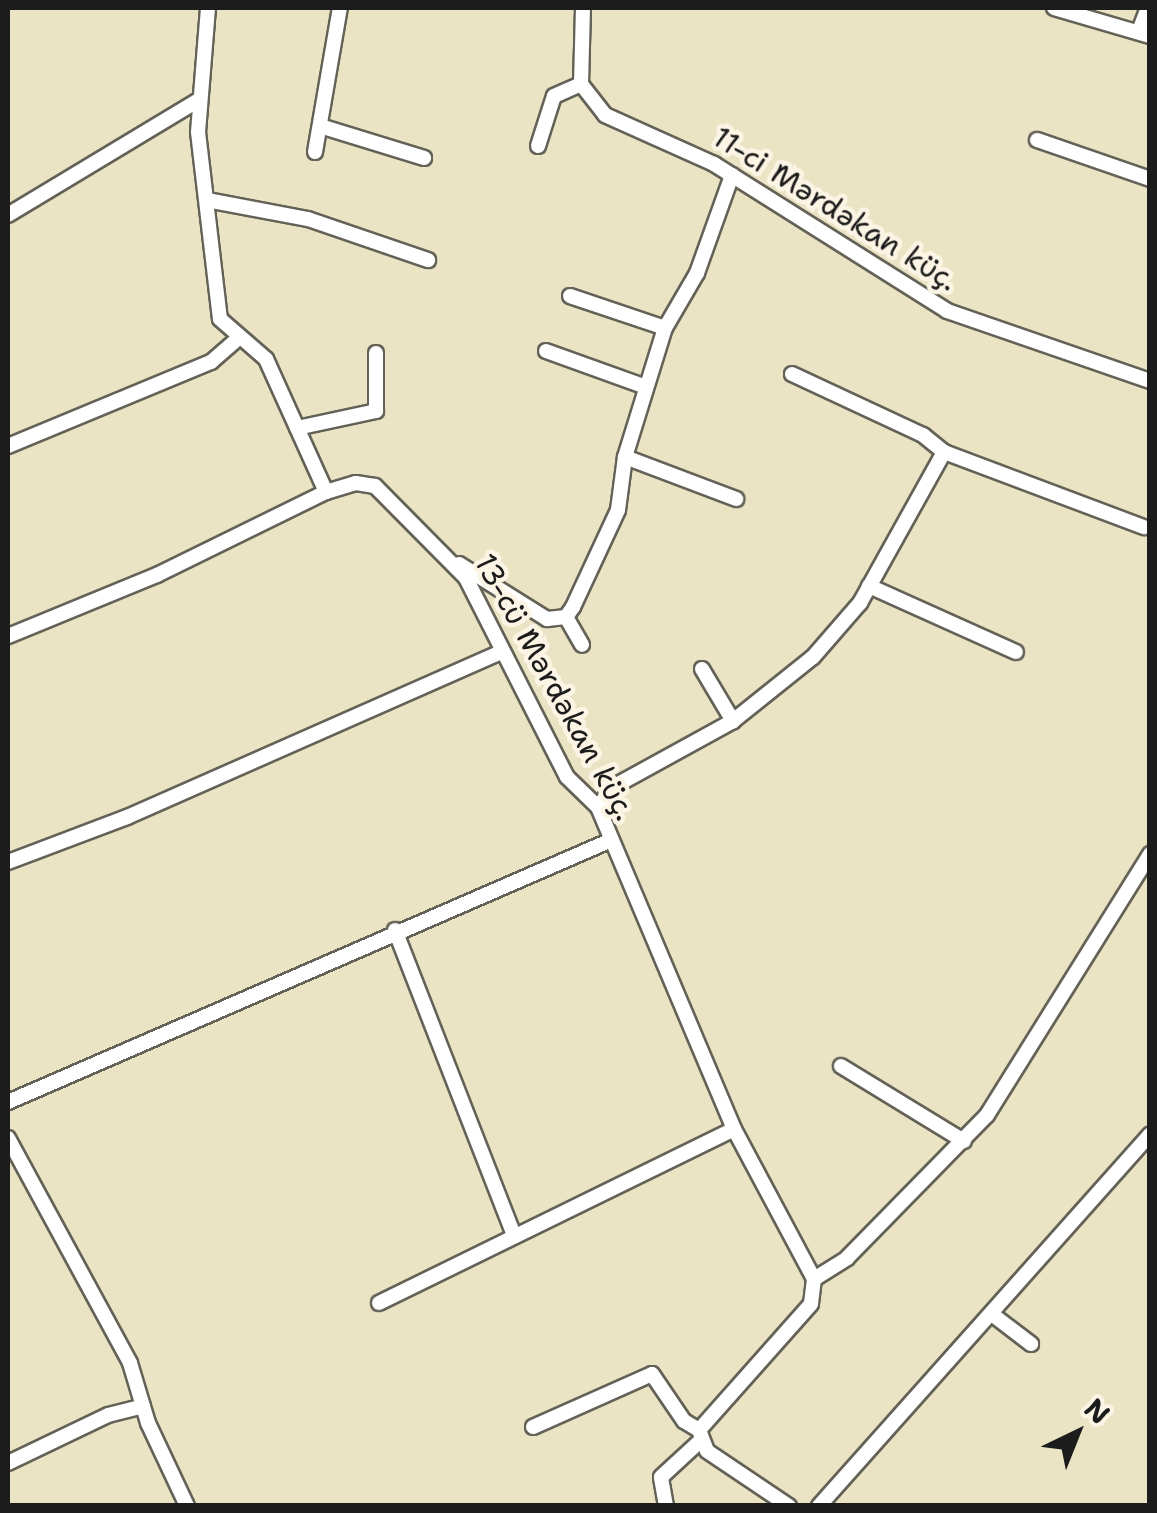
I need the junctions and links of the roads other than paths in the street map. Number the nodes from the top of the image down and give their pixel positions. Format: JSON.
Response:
{"nodes":[{"id":1,"x":208,"y":8,"type":"edge"},
{"id":2,"x":340,"y":8,"type":"edge"},
{"id":3,"x":583,"y":8,"type":"edge"},
{"id":4,"x":1054,"y":8,"type":"edge"},
{"id":5,"x":1148,"y":8,"type":"edge"},
{"id":6,"x":1144,"y":34,"type":"edge"},
{"id":7,"x":581,"y":84,"type":"junction"},
{"id":8,"x":200,"y":98,"type":"junction"},
{"id":9,"x":320,"y":126,"type":"junction"},
{"id":10,"x":1036,"y":140,"type":"dead end"},
{"id":11,"x":538,"y":146,"type":"dead end"},
{"id":12,"x":315,"y":152,"type":"dead end"},
{"id":13,"x":424,"y":158,"type":"dead end"},
{"id":14,"x":732,"y":175,"type":"junction"},
{"id":15,"x":1150,"y":179,"type":"edge"},
{"id":16,"x":207,"y":200,"type":"junction"},
{"id":17,"x":8,"y":216,"type":"edge"},
{"id":18,"x":428,"y":260,"type":"dead end"},
{"id":19,"x":570,"y":296,"type":"dead end"},
{"id":20,"x":665,"y":328,"type":"junction"},
{"id":21,"x":238,"y":339,"type":"junction"},
{"id":22,"x":546,"y":351,"type":"dead end"},
{"id":23,"x":376,"y":353,"type":"dead end"},
{"id":24,"x":792,"y":374,"type":"dead end"},
{"id":25,"x":1150,"y":381,"type":"edge"},
{"id":26,"x":646,"y":388,"type":"junction"},
{"id":27,"x":297,"y":428,"type":"junction"},
{"id":28,"x":8,"y":446,"type":"edge"},
{"id":29,"x":944,"y":452,"type":"junction"},
{"id":30,"x":625,"y":457,"type":"junction"},
{"id":31,"x":326,"y":492,"type":"junction"},
{"id":32,"x":736,"y":499,"type":"dead end"},
{"id":33,"x":1148,"y":526,"type":"edge"},
{"id":34,"x":450,"y":558,"type":"junction"},
{"id":35,"x":869,"y":586,"type":"junction"},
{"id":36,"x":507,"y":598,"type":"junction"},
{"id":37,"x":486,"y":616,"type":"junction"},
{"id":38,"x":566,"y":616,"type":"junction"},
{"id":39,"x":8,"y":636,"type":"edge"},
{"id":40,"x":582,"y":644,"type":"dead end"},
{"id":41,"x":500,"y":652,"type":"junction"},
{"id":42,"x":1016,"y":652,"type":"dead end"},
{"id":43,"x":702,"y":670,"type":"dead end"},
{"id":44,"x":733,"y":721,"type":"junction"},
{"id":45,"x":598,"y":808,"type":"junction"},
{"id":46,"x":610,"y":841,"type":"junction"},
{"id":47,"x":1150,"y":854,"type":"edge"},
{"id":48,"x":8,"y":862,"type":"edge"},
{"id":49,"x":395,"y":930,"type":"junction"},
{"id":50,"x":841,"y":1066,"type":"dead end"},
{"id":51,"x":8,"y":1102,"type":"edge"},
{"id":52,"x":734,"y":1129,"type":"junction"},
{"id":53,"x":1150,"y":1134,"type":"edge"},
{"id":54,"x":8,"y":1138,"type":"edge"},
{"id":55,"x":964,"y":1141,"type":"junction"},
{"id":56,"x":514,"y":1235,"type":"junction"},
{"id":57,"x":814,"y":1279,"type":"junction"},
{"id":58,"x":379,"y":1304,"type":"dead end"},
{"id":59,"x":993,"y":1316,"type":"junction"},
{"id":60,"x":1031,"y":1344,"type":"dead end"},
{"id":61,"x":143,"y":1406,"type":"junction"},
{"id":62,"x":533,"y":1428,"type":"dead end"},
{"id":63,"x":700,"y":1436,"type":"junction"},
{"id":64,"x":8,"y":1463,"type":"edge"},
{"id":65,"x":187,"y":1506,"type":"edge"},
{"id":66,"x":666,"y":1506,"type":"edge"},
{"id":67,"x":789,"y":1506,"type":"edge"},
{"id":68,"x":818,"y":1506,"type":"edge"}],
"edges":[{"from":1,"to":8,"type":"street"},
{"from":2,"to":9,"type":"street"},
{"from":3,"to":7,"type":"street"},
{"from":4,"to":6,"type":"street"},
{"from":5,"to":6,"type":"street"},
{"from":7,"to":11,"type":"street"},
{"from":7,"to":14,"type":"street","name":"11-ci Mərdəkan küç."},
{"from":8,"to":16,"type":"street"},
{"from":8,"to":17,"type":"street"},
{"from":9,"to":12,"type":"street"},
{"from":9,"to":13,"type":"street"},
{"from":10,"to":15,"type":"street"},
{"from":14,"to":20,"type":"street"},
{"from":14,"to":25,"type":"street","name":"11-ci Mərdəkan küç."},
{"from":16,"to":18,"type":"street"},
{"from":16,"to":21,"type":"street"},
{"from":19,"to":20,"type":"street"},
{"from":20,"to":26,"type":"street"},
{"from":21,"to":27,"type":"street"},
{"from":21,"to":28,"type":"street"},
{"from":22,"to":26,"type":"street"},
{"from":23,"to":27,"type":"street"},
{"from":24,"to":29,"type":"street"},
{"from":26,"to":30,"type":"street"},
{"from":27,"to":31,"type":"street"},
{"from":29,"to":33,"type":"street"},
{"from":29,"to":35,"type":"street"},
{"from":30,"to":32,"type":"street"},
{"from":30,"to":38,"type":"street"},
{"from":31,"to":34,"type":"street","name":"13-cü Mərdəkan küç."},
{"from":31,"to":39,"type":"street"},
{"from":34,"to":36,"type":"street"},
{"from":34,"to":37,"type":"street","name":"13-cü Mərdəkan küç."},
{"from":35,"to":42,"type":"street"},
{"from":35,"to":44,"type":"street"},
{"from":36,"to":37,"type":"street"},
{"from":36,"to":38,"type":"street"},
{"from":37,"to":41,"type":"street","name":"13-cü Mərdəkan küç."},
{"from":38,"to":40,"type":"street"},
{"from":41,"to":45,"type":"street","name":"13-cü Mərdəkan küç."},
{"from":41,"to":48,"type":"street"},
{"from":43,"to":44,"type":"street"},
{"from":44,"to":45,"type":"street"},
{"from":45,"to":46,"type":"street","name":"13-cü Mərdəkan küç."},
{"from":46,"to":49,"type":"street"},
{"from":46,"to":52,"type":"street","name":"13-cü Mərdəkan küç."},
{"from":47,"to":55,"type":"street"},
{"from":49,"to":51,"type":"street"},
{"from":49,"to":56,"type":"street"},
{"from":50,"to":55,"type":"street"},
{"from":52,"to":56,"type":"street"},
{"from":52,"to":57,"type":"street","name":"13-cü Mərdəkan küç."},
{"from":53,"to":59,"type":"street"},
{"from":54,"to":61,"type":"street"},
{"from":55,"to":57,"type":"street"},
{"from":56,"to":58,"type":"street"},
{"from":57,"to":63,"type":"street"},
{"from":59,"to":60,"type":"street"},
{"from":59,"to":68,"type":"street"},
{"from":61,"to":64,"type":"street"},
{"from":61,"to":65,"type":"street"},
{"from":62,"to":63,"type":"street"},
{"from":63,"to":66,"type":"street"},
{"from":63,"to":67,"type":"street"}]}
